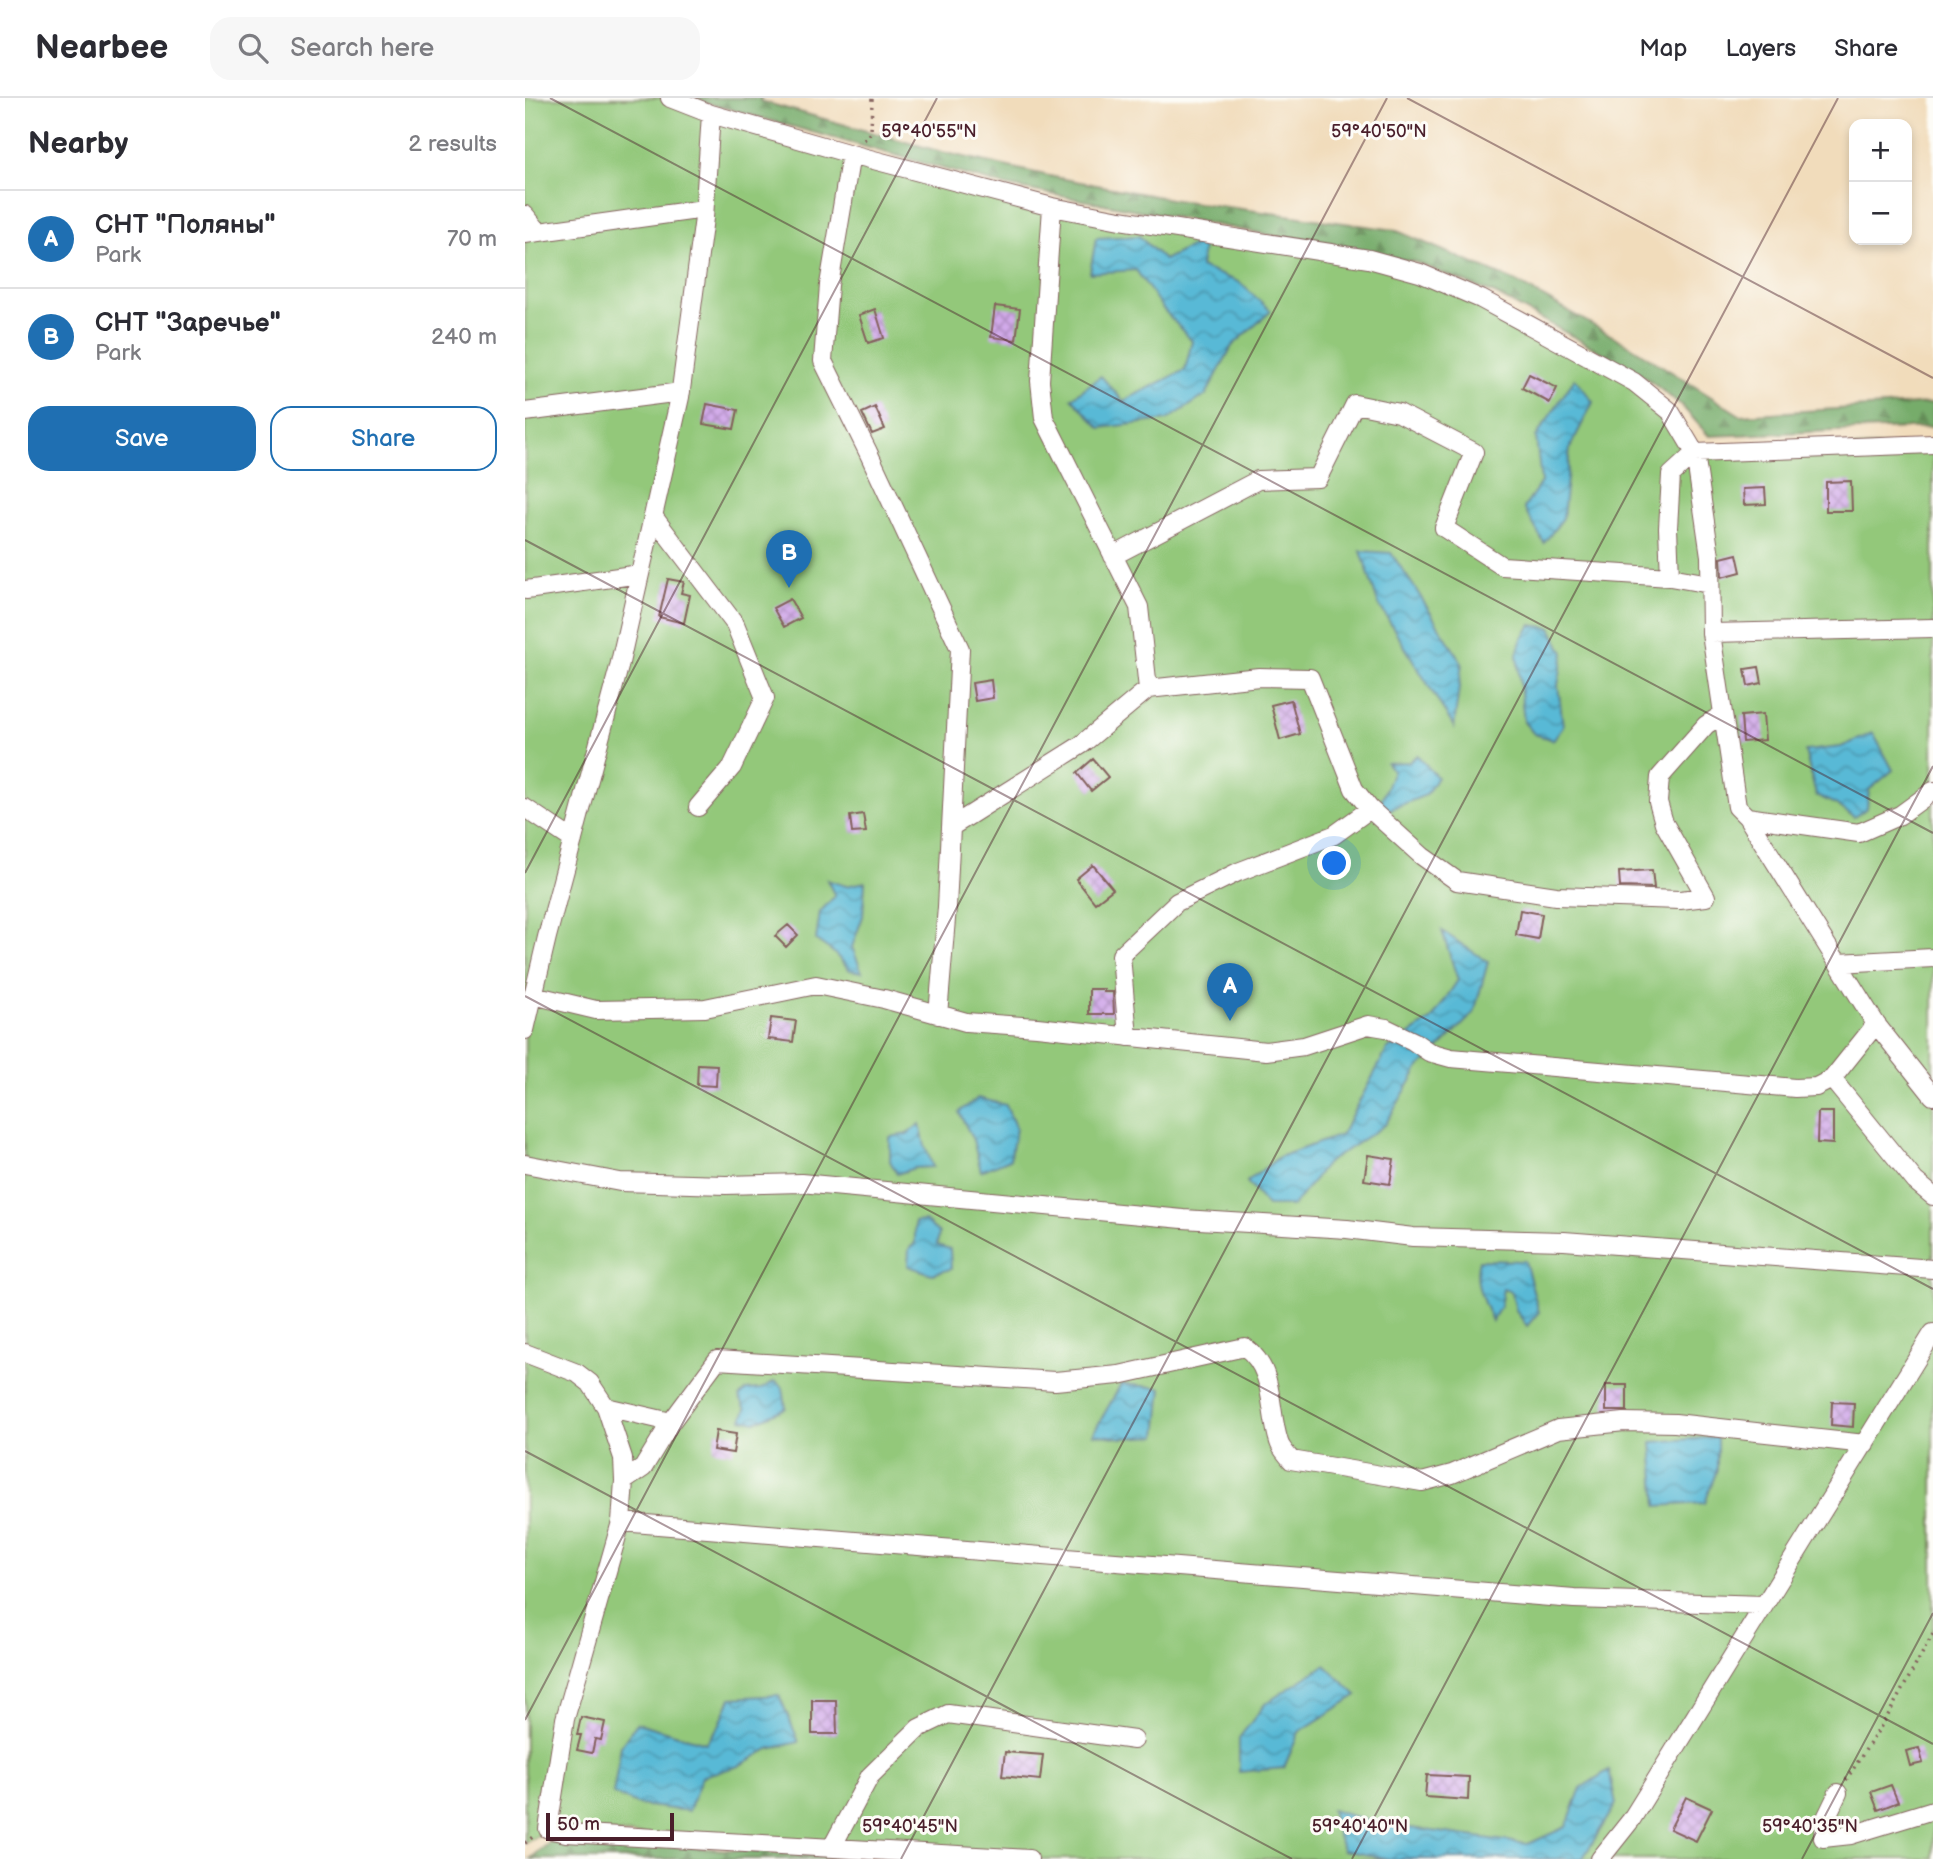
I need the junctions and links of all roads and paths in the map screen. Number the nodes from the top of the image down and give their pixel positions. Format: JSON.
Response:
{"nodes":[{"id":1,"x":670,"y":98,"type":"edge"},
{"id":2,"x":872,"y":98,"type":"edge"},
{"id":3,"x":711,"y":114,"type":"junction"},
{"id":4,"x":851,"y":154,"type":"junction"},
{"id":5,"x":1052,"y":207,"type":"junction"},
{"id":6,"x":704,"y":209,"type":"junction"},
{"id":7,"x":525,"y":215,"type":"edge"},
{"id":8,"x":532,"y":233,"type":"edge"},
{"id":9,"x":681,"y":392,"type":"junction"},
{"id":10,"x":525,"y":412,"type":"edge"},
{"id":11,"x":1933,"y":444,"type":"edge"},
{"id":12,"x":1695,"y":453,"type":"junction"},
{"id":13,"x":653,"y":516,"type":"junction"},
{"id":14,"x":1113,"y":556,"type":"junction"},
{"id":15,"x":640,"y":574,"type":"junction"},
{"id":16,"x":1670,"y":577,"type":"junction"},
{"id":17,"x":1710,"y":584,"type":"junction"},
{"id":18,"x":526,"y":590,"type":"edge"},
{"id":19,"x":1933,"y":628,"type":"edge"},
{"id":20,"x":1711,"y":633,"type":"junction"},
{"id":21,"x":1148,"y":688,"type":"junction"},
{"id":22,"x":1723,"y":714,"type":"junction"},
{"id":23,"x":1933,"y":791,"type":"edge"},
{"id":24,"x":698,"y":807,"type":"dead end"},
{"id":25,"x":525,"y":808,"type":"edge"},
{"id":26,"x":1370,"y":809,"type":"junction"},
{"id":27,"x":1747,"y":817,"type":"junction"},
{"id":28,"x":951,"y":827,"type":"junction"},
{"id":29,"x":573,"y":839,"type":"junction"},
{"id":30,"x":1933,"y":958,"type":"edge"},
{"id":31,"x":1838,"y":963,"type":"junction"},
{"id":32,"x":529,"y":1005,"type":"edge"},
{"id":33,"x":938,"y":1014,"type":"junction"},
{"id":34,"x":1876,"y":1024,"type":"junction"},
{"id":35,"x":525,"y":1030,"type":"edge"},
{"id":36,"x":1128,"y":1037,"type":"junction"},
{"id":37,"x":1832,"y":1079,"type":"junction"},
{"id":38,"x":1933,"y":1096,"type":"edge"},
{"id":39,"x":525,"y":1164,"type":"edge"},
{"id":40,"x":1933,"y":1196,"type":"edge"},
{"id":41,"x":1933,"y":1269,"type":"edge"},
{"id":42,"x":1933,"y":1333,"type":"edge"},
{"id":43,"x":525,"y":1353,"type":"edge"},
{"id":44,"x":606,"y":1406,"type":"junction"},
{"id":45,"x":671,"y":1422,"type":"junction"},
{"id":46,"x":1865,"y":1444,"type":"junction"},
{"id":47,"x":624,"y":1480,"type":"junction"},
{"id":48,"x":621,"y":1522,"type":"junction"},
{"id":49,"x":1764,"y":1605,"type":"junction"},
{"id":50,"x":1933,"y":1634,"type":"edge"},
{"id":51,"x":1134,"y":1740,"type":"dead end"},
{"id":52,"x":1838,"y":1793,"type":"joint"},
{"id":53,"x":1933,"y":1810,"type":"edge"},
{"id":54,"x":832,"y":1847,"type":"junction"},
{"id":55,"x":1029,"y":1859,"type":"edge"},
{"id":56,"x":1600,"y":1859,"type":"edge"}],
"edges":[{"from":1,"to":3,"type":"street"},
{"from":2,"to":4,"type":"path"},
{"from":3,"to":4,"type":"street"},
{"from":3,"to":6,"type":"street"},
{"from":4,"to":5,"type":"street"},
{"from":4,"to":28,"type":"street"},
{"from":5,"to":12,"type":"street"},
{"from":5,"to":14,"type":"street"},
{"from":6,"to":8,"type":"street"},
{"from":6,"to":9,"type":"street"},
{"from":7,"to":8,"type":"street"},
{"from":9,"to":10,"type":"street"},
{"from":9,"to":13,"type":"street"},
{"from":11,"to":12,"type":"street"},
{"from":12,"to":16,"type":"street"},
{"from":12,"to":17,"type":"street"},
{"from":13,"to":15,"type":"street"},
{"from":13,"to":24,"type":"street"},
{"from":14,"to":16,"type":"street"},
{"from":14,"to":21,"type":"street"},
{"from":15,"to":18,"type":"street"},
{"from":15,"to":29,"type":"street"},
{"from":16,"to":17,"type":"street"},
{"from":17,"to":20,"type":"street"},
{"from":19,"to":20,"type":"street"},
{"from":20,"to":22,"type":"street"},
{"from":21,"to":26,"type":"street"},
{"from":21,"to":28,"type":"street"},
{"from":22,"to":26,"type":"street"},
{"from":22,"to":27,"type":"street"},
{"from":23,"to":27,"type":"street"},
{"from":25,"to":29,"type":"street"},
{"from":26,"to":36,"type":"street"},
{"from":27,"to":31,"type":"street"},
{"from":28,"to":33,"type":"street"},
{"from":29,"to":32,"type":"street"},
{"from":30,"to":31,"type":"street"},
{"from":31,"to":34,"type":"street"},
{"from":32,"to":33,"type":"street"},
{"from":32,"to":35,"type":"street"},
{"from":33,"to":36,"type":"street"},
{"from":34,"to":37,"type":"street"},
{"from":34,"to":38,"type":"street"},
{"from":36,"to":37,"type":"street"},
{"from":37,"to":40,"type":"street"},
{"from":39,"to":41,"type":"street"},
{"from":42,"to":46,"type":"street"},
{"from":43,"to":44,"type":"street"},
{"from":44,"to":45,"type":"street"},
{"from":44,"to":47,"type":"street"},
{"from":45,"to":46,"type":"street"},
{"from":45,"to":47,"type":"street"},
{"from":46,"to":49,"type":"street"},
{"from":47,"to":48,"type":"street"},
{"from":48,"to":49,"type":"street"},
{"from":48,"to":54,"type":"street"},
{"from":49,"to":56,"type":"street"},
{"from":50,"to":52,"type":"path"},
{"from":51,"to":54,"type":"street"},
{"from":52,"to":53,"type":"street"},
{"from":54,"to":55,"type":"street"}]}
